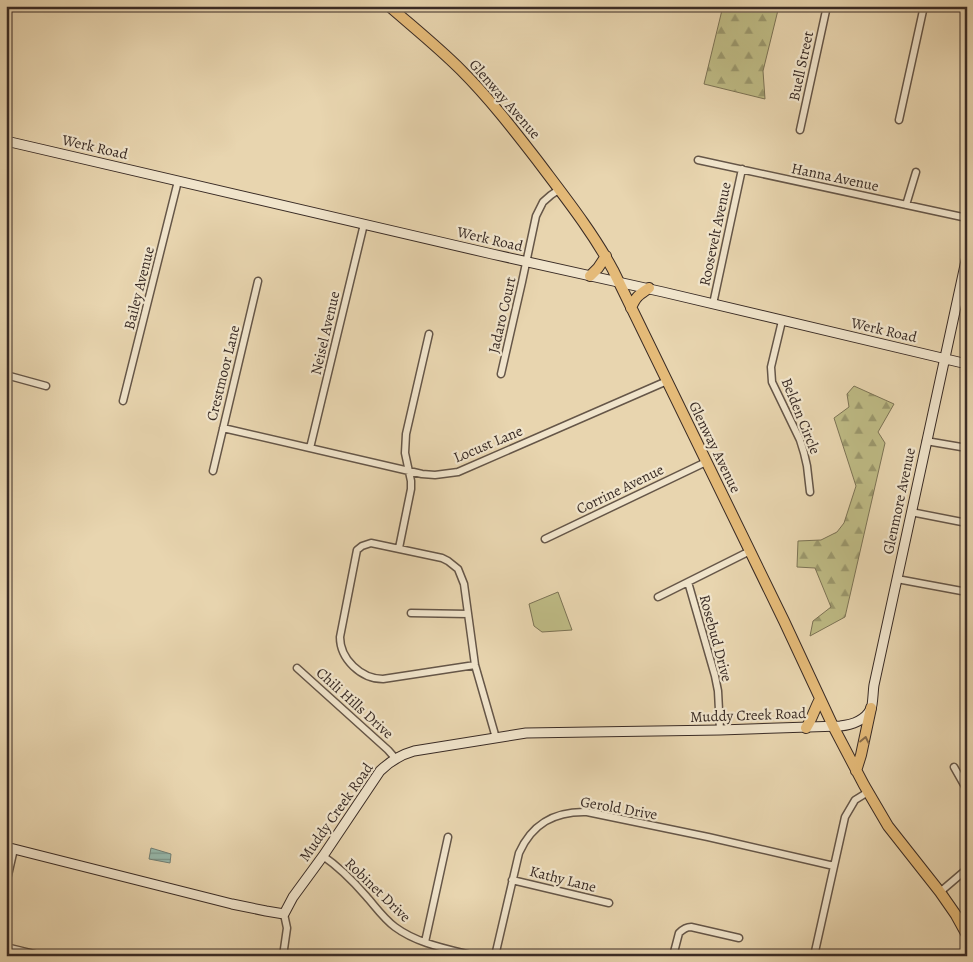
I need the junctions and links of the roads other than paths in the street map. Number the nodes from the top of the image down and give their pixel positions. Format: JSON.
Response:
{"nodes":[{"id":1,"x":389,"y":6,"type":"edge"},
{"id":2,"x":827,"y":6,"type":"edge"},
{"id":3,"x":924,"y":6,"type":"edge"},
{"id":4,"x":899,"y":120,"type":"dead end"},
{"id":5,"x":800,"y":130,"type":"dead end"},
{"id":6,"x":6,"y":141,"type":"edge"},
{"id":7,"x":698,"y":160,"type":"dead end"},
{"id":8,"x":742,"y":169,"type":"junction"},
{"id":9,"x":916,"y":172,"type":"dead end"},
{"id":10,"x":178,"y":180,"type":"junction"},
{"id":11,"x":560,"y":189,"type":"junction"},
{"id":12,"x":906,"y":205,"type":"junction"},
{"id":13,"x":967,"y":218,"type":"edge"},
{"id":14,"x":364,"y":224,"type":"junction"},
{"id":15,"x":606,"y":256,"type":"junction"},
{"id":16,"x":967,"y":256,"type":"edge"},
{"id":17,"x":526,"y":262,"type":"junction"},
{"id":18,"x":590,"y":276,"type":"junction"},
{"id":19,"x":258,"y":281,"type":"dead end"},
{"id":20,"x":619,"y":282,"type":"junction"},
{"id":21,"x":649,"y":288,"type":"junction"},
{"id":22,"x":713,"y":304,"type":"junction"},
{"id":23,"x":632,"y":308,"type":"junction"},
{"id":24,"x":782,"y":321,"type":"junction"},
{"id":25,"x":429,"y":334,"type":"dead end"},
{"id":26,"x":945,"y":359,"type":"junction"},
{"id":27,"x":967,"y":364,"type":"edge"},
{"id":28,"x":501,"y":374,"type":"dead end"},
{"id":29,"x":6,"y":375,"type":"edge"},
{"id":30,"x":667,"y":382,"type":"junction"},
{"id":31,"x":46,"y":386,"type":"dead end"},
{"id":32,"x":124,"y":402,"type":"dead end"},
{"id":33,"x":223,"y":428,"type":"junction"},
{"id":34,"x":926,"y":441,"type":"junction"},
{"id":35,"x":310,"y":448,"type":"junction"},
{"id":36,"x":967,"y":448,"type":"edge"},
{"id":37,"x":706,"y":462,"type":"junction"},
{"id":38,"x":408,"y":470,"type":"junction"},
{"id":39,"x":213,"y":471,"type":"dead end"},
{"id":40,"x":810,"y":492,"type":"dead end"},
{"id":41,"x":911,"y":512,"type":"junction"},
{"id":42,"x":967,"y":523,"type":"edge"},
{"id":43,"x":545,"y":539,"type":"dead end"},
{"id":44,"x":398,"y":548,"type":"junction"},
{"id":45,"x":750,"y":551,"type":"junction"},
{"id":46,"x":897,"y":579,"type":"junction"},
{"id":47,"x":688,"y":582,"type":"junction"},
{"id":48,"x":967,"y":592,"type":"edge"},
{"id":49,"x":658,"y":596,"type":"dead end"},
{"id":50,"x":411,"y":613,"type":"dead end"},
{"id":51,"x":468,"y":614,"type":"junction"},
{"id":52,"x":475,"y":664,"type":"junction"},
{"id":53,"x":298,"y":668,"type":"dead end"},
{"id":54,"x":820,"y":699,"type":"junction"},
{"id":55,"x":872,"y":708,"type":"junction"},
{"id":56,"x":833,"y":726,"type":"junction"},
{"id":57,"x":806,"y":728,"type":"junction"},
{"id":58,"x":720,"y":730,"type":"junction"},
{"id":59,"x":496,"y":738,"type":"junction"},
{"id":60,"x":396,"y":758,"type":"junction"},
{"id":61,"x":954,"y":767,"type":"dead end"},
{"id":62,"x":856,"y":771,"type":"junction"},
{"id":63,"x":967,"y":790,"type":"edge"},
{"id":64,"x":868,"y":792,"type":"junction"},
{"id":65,"x":448,"y":837,"type":"dead end"},
{"id":66,"x":10,"y":848,"type":"edge"},
{"id":67,"x":323,"y":856,"type":"junction"},
{"id":68,"x":834,"y":866,"type":"junction"},
{"id":69,"x":967,"y":869,"type":"edge"},
{"id":70,"x":512,"y":880,"type":"junction"},
{"id":71,"x":6,"y":884,"type":"edge"},
{"id":72,"x":940,"y":892,"type":"junction"},
{"id":73,"x":609,"y":903,"type":"dead end"},
{"id":74,"x":284,"y":914,"type":"junction"},
{"id":75,"x":967,"y":934,"type":"edge"},
{"id":76,"x":739,"y":938,"type":"dead end"},
{"id":77,"x":425,"y":942,"type":"junction"},
{"id":78,"x":6,"y":947,"type":"edge"},
{"id":79,"x":44,"y":956,"type":"edge"},
{"id":80,"x":283,"y":956,"type":"edge"},
{"id":81,"x":475,"y":956,"type":"edge"},
{"id":82,"x":495,"y":956,"type":"edge"},
{"id":83,"x":674,"y":956,"type":"edge"},
{"id":84,"x":814,"y":956,"type":"edge"}],
"edges":[{"from":1,"to":11,"type":"main road","name":"Glenway Avenue"},
{"from":2,"to":5,"type":"street","name":"Buell Street"},
{"from":3,"to":4,"type":"street"},
{"from":6,"to":10,"type":"street","name":"Werk Road"},
{"from":7,"to":8,"type":"street","name":"Hanna Avenue"},
{"from":8,"to":12,"type":"street","name":"Hanna Avenue"},
{"from":8,"to":22,"type":"street","name":"Roosevelt Avenue"},
{"from":9,"to":12,"type":"street"},
{"from":10,"to":14,"type":"street","name":"Werk Road"},
{"from":10,"to":32,"type":"street","name":"Bailey Avenue"},
{"from":11,"to":15,"type":"main road","name":"Glenway Avenue"},
{"from":11,"to":17,"type":"street","name":"Jadaro Court"},
{"from":12,"to":13,"type":"street","name":"Hanna Avenue"},
{"from":14,"to":17,"type":"street","name":"Werk Road"},
{"from":14,"to":35,"type":"street","name":"Neisel Avenue"},
{"from":15,"to":18,"type":"main road"},
{"from":15,"to":20,"type":"main road","name":"Glenway Avenue"},
{"from":16,"to":26,"type":"street","name":"Glenmore Avenue"},
{"from":17,"to":18,"type":"street","name":"Werk Road"},
{"from":17,"to":28,"type":"street","name":"Jadaro Court"},
{"from":18,"to":20,"type":"street","name":"Werk Road"},
{"from":19,"to":33,"type":"street","name":"Crestmoor Lane"},
{"from":20,"to":21,"type":"street","name":"Werk Road"},
{"from":20,"to":23,"type":"main road","name":"Glenway Avenue"},
{"from":21,"to":22,"type":"street","name":"Werk Road"},
{"from":21,"to":23,"type":"main road"},
{"from":22,"to":24,"type":"street","name":"Werk Road"},
{"from":23,"to":30,"type":"main road","name":"Glenway Avenue"},
{"from":24,"to":26,"type":"street","name":"Werk Road"},
{"from":24,"to":40,"type":"street","name":"Belden Circle"},
{"from":25,"to":38,"type":"street"},
{"from":26,"to":27,"type":"street","name":"Werk Road"},
{"from":26,"to":34,"type":"street","name":"Glenmore Avenue"},
{"from":29,"to":31,"type":"street"},
{"from":30,"to":37,"type":"main road","name":"Glenway Avenue"},
{"from":30,"to":38,"type":"street","name":"Locust Lane"},
{"from":33,"to":35,"type":"street","name":"Locust Lane"},
{"from":33,"to":39,"type":"street","name":"Crestmoor Lane"},
{"from":34,"to":36,"type":"street"},
{"from":34,"to":41,"type":"street","name":"Glenmore Avenue"},
{"from":35,"to":38,"type":"street","name":"Locust Lane"},
{"from":37,"to":43,"type":"street","name":"Corrine Avenue"},
{"from":37,"to":45,"type":"main road","name":"Glenway Avenue"},
{"from":38,"to":44,"type":"street"},
{"from":41,"to":42,"type":"street"},
{"from":41,"to":46,"type":"street","name":"Glenmore Avenue"},
{"from":44,"to":51,"type":"street"},
{"from":44,"to":52,"type":"street"},
{"from":45,"to":47,"type":"street"},
{"from":45,"to":54,"type":"main road","name":"Glenway Avenue"},
{"from":46,"to":48,"type":"street"},
{"from":46,"to":55,"type":"street","name":"Glenmore Avenue"},
{"from":47,"to":49,"type":"street"},
{"from":47,"to":58,"type":"street","name":"Rosebud Drive"},
{"from":50,"to":51,"type":"street"},
{"from":51,"to":52,"type":"street"},
{"from":52,"to":59,"type":"street"},
{"from":53,"to":60,"type":"street","name":"Chili Hills Drive"},
{"from":54,"to":56,"type":"main road","name":"Glenway Avenue"},
{"from":54,"to":57,"type":"main road"},
{"from":55,"to":56,"type":"street"},
{"from":62,"to":55,"type":"main road","one_way":true},
{"from":56,"to":57,"type":"street","name":"Muddy Creek Road"},
{"from":56,"to":62,"type":"main road","name":"Glenway Avenue"},
{"from":57,"to":58,"type":"street","name":"Muddy Creek Road"},
{"from":58,"to":59,"type":"street","name":"Muddy Creek Road"},
{"from":59,"to":60,"type":"street","name":"Muddy Creek Road"},
{"from":60,"to":67,"type":"street","name":"Muddy Creek Road"},
{"from":61,"to":63,"type":"street"},
{"from":62,"to":64,"type":"main road","name":"Glenway Avenue"},
{"from":64,"to":68,"type":"street"},
{"from":64,"to":72,"type":"main road","name":"Glenway Avenue"},
{"from":65,"to":77,"type":"street"},
{"from":66,"to":71,"type":"street"},
{"from":66,"to":74,"type":"street"},
{"from":67,"to":74,"type":"street","name":"Muddy Creek Road"},
{"from":67,"to":77,"type":"street","name":"Robinet Drive"},
{"from":68,"to":70,"type":"street","name":"Gerold Drive"},
{"from":68,"to":84,"type":"street"},
{"from":69,"to":72,"type":"street"},
{"from":70,"to":73,"type":"street","name":"Kathy Lane"},
{"from":70,"to":82,"type":"street","name":"Gerold Drive"},
{"from":72,"to":75,"type":"main road","name":"Glenway Avenue"},
{"from":74,"to":80,"type":"street"},
{"from":76,"to":83,"type":"street"},
{"from":77,"to":81,"type":"street","name":"Robinet Drive"},
{"from":78,"to":79,"type":"street"}]}
